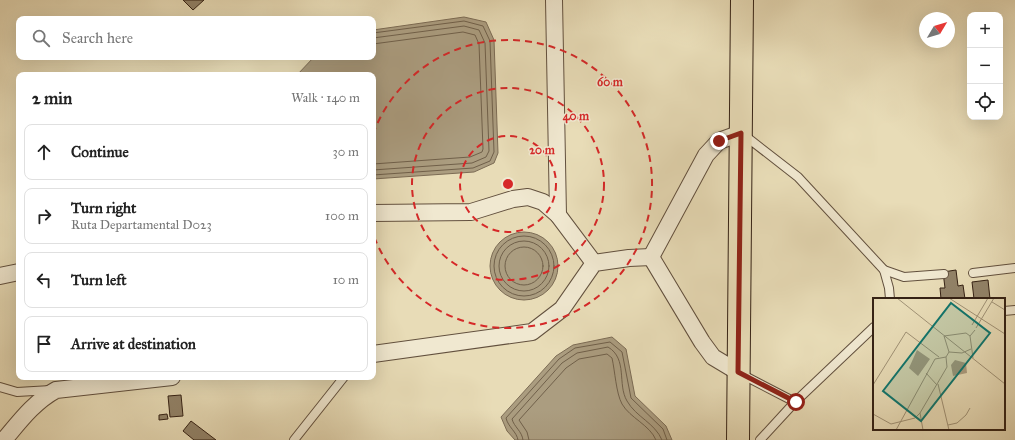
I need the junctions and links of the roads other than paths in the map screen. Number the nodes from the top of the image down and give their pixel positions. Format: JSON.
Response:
{"nodes":[{"id":1,"x":554,"y":0,"type":"edge"},
{"id":2,"x":742,"y":0,"type":"edge"},
{"id":3,"x":741,"y":133,"type":"junction"},
{"id":4,"x":376,"y":213,"type":"edge"},
{"id":5,"x":558,"y":215,"type":"junction"},
{"id":6,"x":651,"y":257,"type":"junction"},
{"id":7,"x":594,"y":263,"type":"junction"},
{"id":8,"x":1015,"y":268,"type":"edge"},
{"id":9,"x":884,"y":270,"type":"junction"},
{"id":10,"x":16,"y":273,"type":"edge"},
{"id":11,"x":973,"y":273,"type":"dead end"},
{"id":12,"x":944,"y":274,"type":"dead end"},
{"id":13,"x":0,"y":276,"type":"edge"},
{"id":14,"x":890,"y":298,"type":"edge"},
{"id":15,"x":1015,"y":310,"type":"edge"},
{"id":16,"x":1005,"y":311,"type":"edge"},
{"id":17,"x":873,"y":328,"type":"edge"},
{"id":18,"x":376,"y":354,"type":"edge"},
{"id":19,"x":738,"y":372,"type":"junction"},
{"id":20,"x":145,"y":380,"type":"edge"},
{"id":21,"x":342,"y":380,"type":"edge"},
{"id":22,"x":0,"y":387,"type":"edge"},
{"id":23,"x":56,"y":390,"type":"junction"},
{"id":24,"x":796,"y":402,"type":"junction"},
{"id":25,"x":4,"y":440,"type":"edge"},
{"id":26,"x":294,"y":440,"type":"edge"},
{"id":27,"x":738,"y":440,"type":"edge"},
{"id":28,"x":760,"y":440,"type":"edge"}],
"edges":[{"from":1,"to":5,"type":"street"},
{"from":2,"to":3,"type":"main road"},
{"from":3,"to":6,"type":"street"},
{"from":3,"to":9,"type":"lane"},
{"from":3,"to":19,"type":"main road"},
{"from":4,"to":5,"type":"street"},
{"from":5,"to":7,"type":"street"},
{"from":6,"to":7,"type":"street"},
{"from":6,"to":19,"type":"street"},
{"from":7,"to":18,"type":"street"},
{"from":8,"to":11,"type":"lane"},
{"from":9,"to":12,"type":"lane"},
{"from":9,"to":14,"type":"lane"},
{"from":10,"to":13,"type":"street"},
{"from":15,"to":16,"type":"lane"},
{"from":17,"to":24,"type":"lane"},
{"from":19,"to":24,"type":"lane"},
{"from":19,"to":27,"type":"main road"},
{"from":20,"to":23,"type":"street"},
{"from":21,"to":26,"type":"lane"},
{"from":22,"to":23,"type":"lane"},
{"from":23,"to":25,"type":"street"},
{"from":24,"to":28,"type":"lane"}]}
